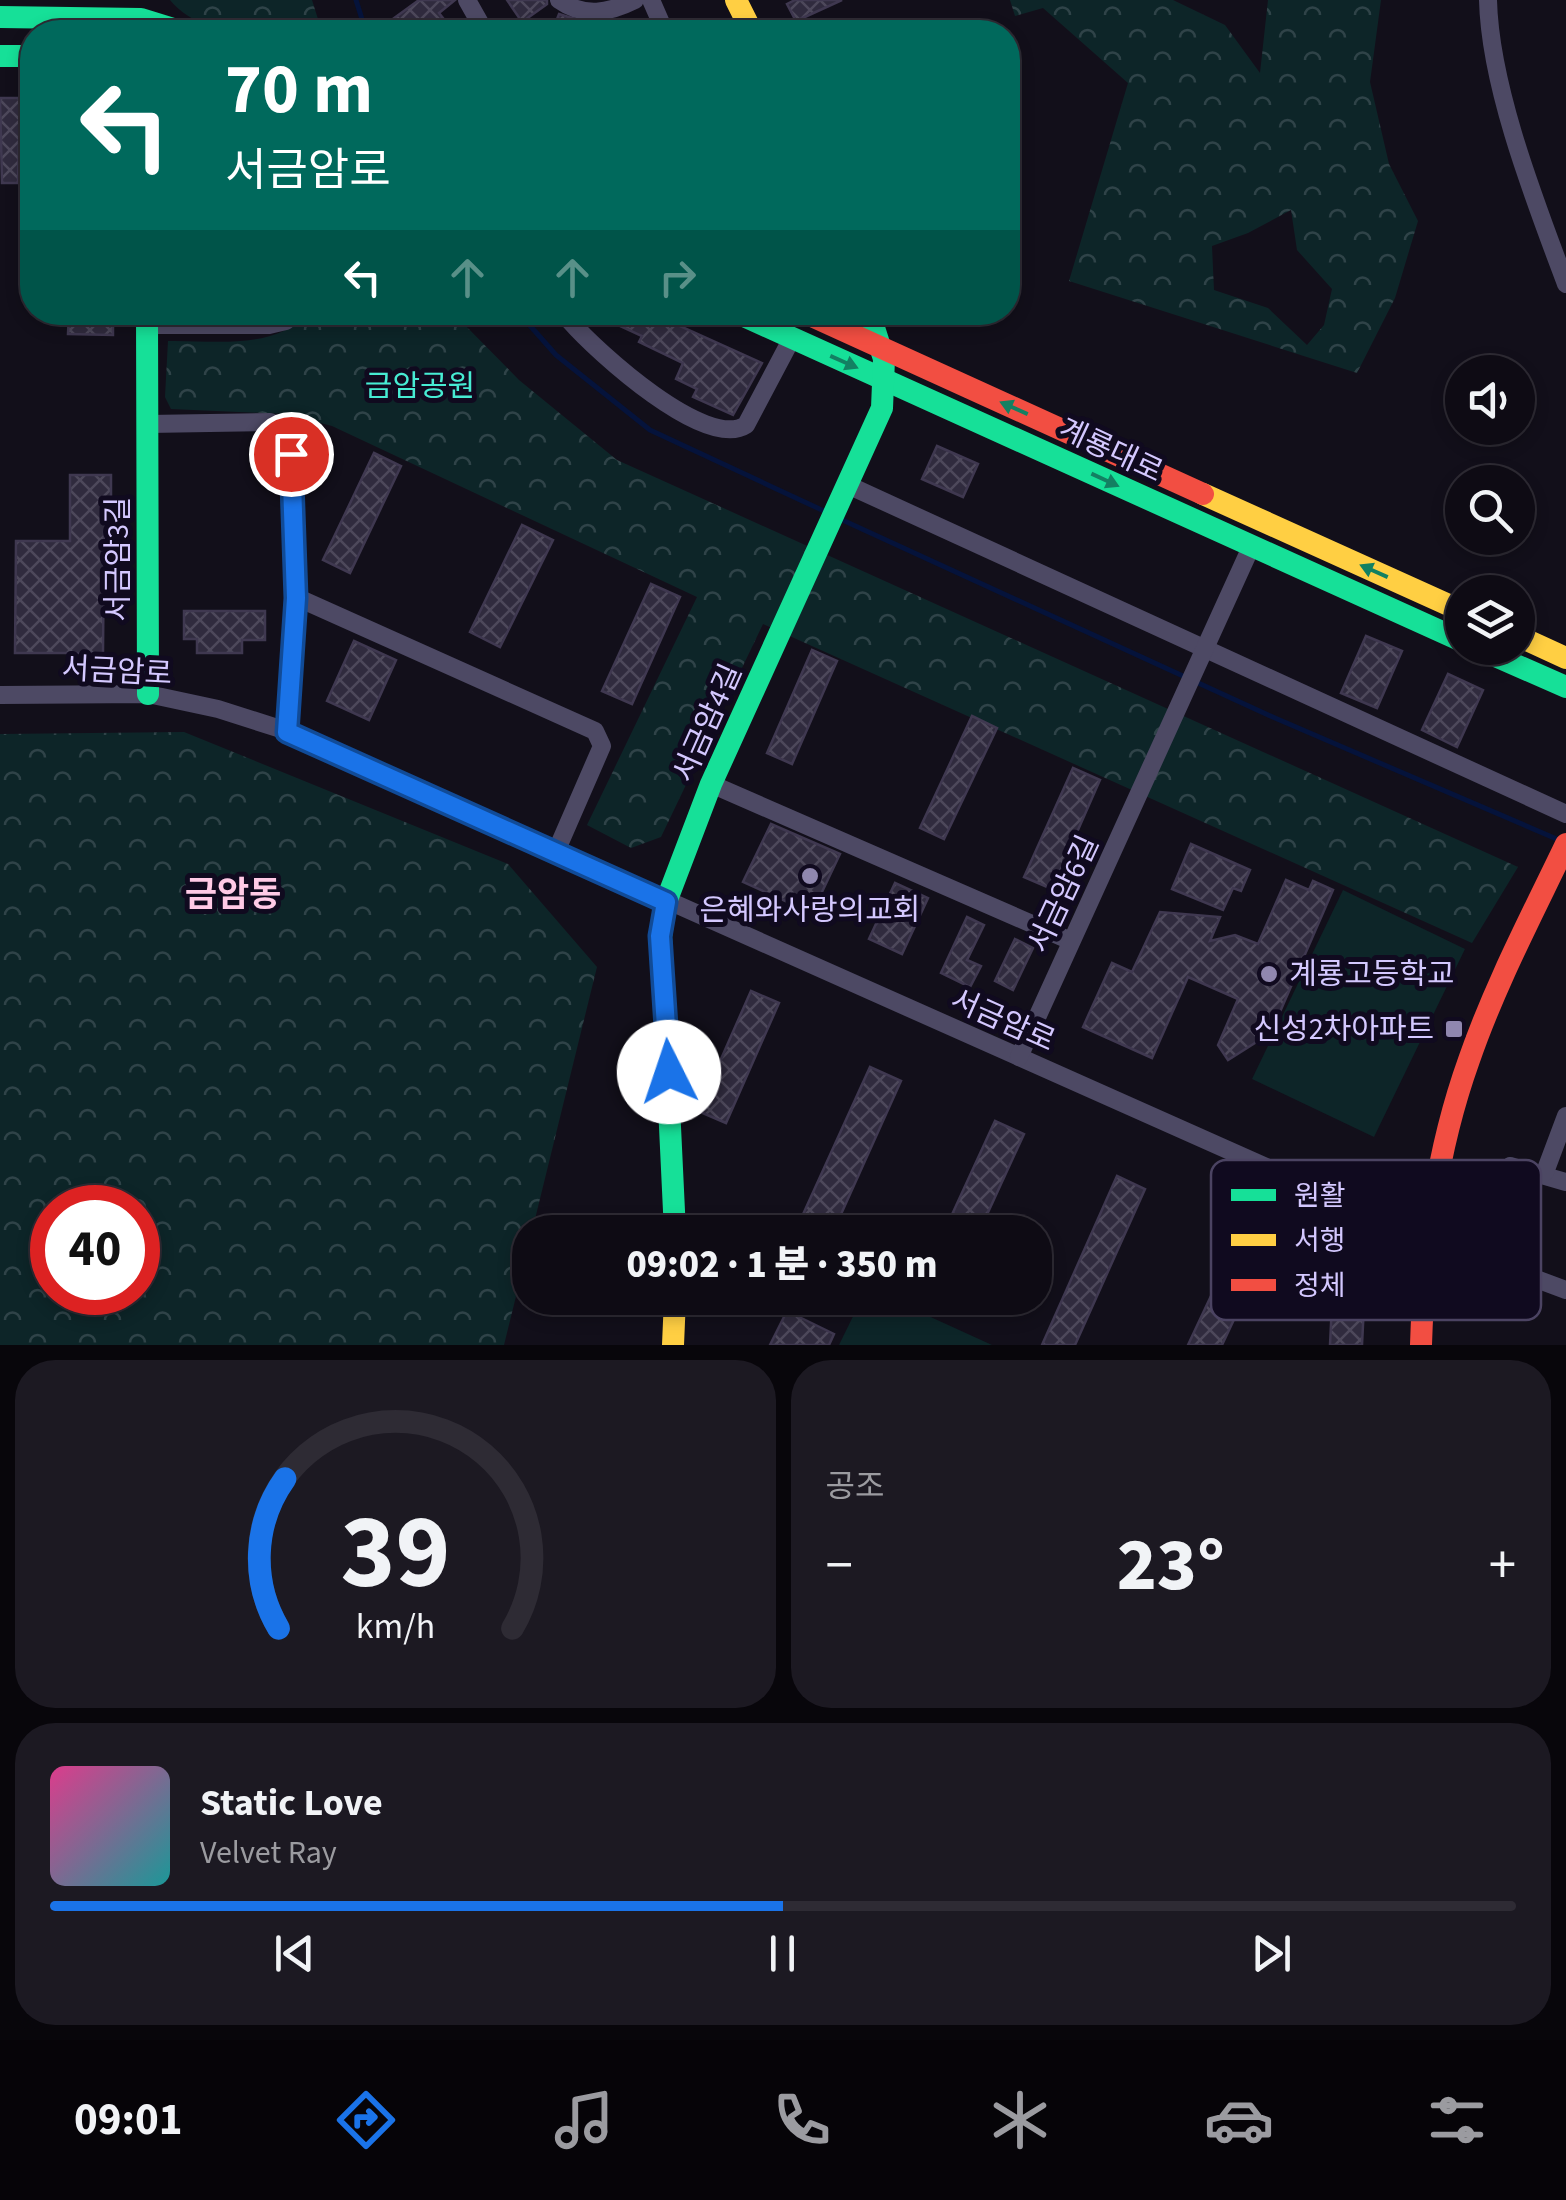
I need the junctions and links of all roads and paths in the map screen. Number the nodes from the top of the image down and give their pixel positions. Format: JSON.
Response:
{"nodes":[{"id":1,"x":558,"y":0,"type":"edge"},
{"id":2,"x":634,"y":0,"type":"edge"},
{"id":3,"x":1488,"y":0,"type":"edge"},
{"id":4,"x":0,"y":17,"type":"edge"},
{"id":5,"x":141,"y":17,"type":"edge"},
{"id":6,"x":1566,"y":284,"type":"edge"},
{"id":7,"x":147,"y":325,"type":"edge"},
{"id":8,"x":574,"y":325,"type":"edge"},
{"id":9,"x":764,"y":325,"type":"edge"},
{"id":10,"x":831,"y":325,"type":"edge"},
{"id":11,"x":874,"y":325,"type":"edge"},
{"id":12,"x":792,"y":338,"type":"junction"},
{"id":13,"x":884,"y":349,"type":"junction"},
{"id":14,"x":889,"y":382,"type":"junction"},
{"id":15,"x":148,"y":424,"type":"junction"},
{"id":16,"x":848,"y":490,"type":"junction"},
{"id":17,"x":1250,"y":548,"type":"junction"},
{"id":18,"x":296,"y":598,"type":"junction"},
{"id":19,"x":1445,"y":603,"type":"edge"},
{"id":20,"x":1445,"y":634,"type":"edge"},
{"id":21,"x":1535,"y":644,"type":"edge"},
{"id":22,"x":1204,"y":650,"type":"junction"},
{"id":23,"x":1566,"y":658,"type":"edge"},
{"id":24,"x":1516,"y":665,"type":"edge"},
{"id":25,"x":1566,"y":687,"type":"edge"},
{"id":26,"x":148,"y":694,"type":"junction"},
{"id":27,"x":0,"y":696,"type":"edge"},
{"id":28,"x":287,"y":732,"type":"junction"},
{"id":29,"x":711,"y":784,"type":"junction"},
{"id":30,"x":1566,"y":814,"type":"edge"},
{"id":31,"x":1566,"y":844,"type":"edge"},
{"id":32,"x":555,"y":854,"type":"junction"},
{"id":33,"x":666,"y":902,"type":"junction"},
{"id":34,"x":1071,"y":941,"type":"junction"},
{"id":35,"x":1020,"y":1058,"type":"junction"},
{"id":36,"x":1566,"y":1116,"type":"edge"},
{"id":37,"x":1250,"y":1160,"type":"edge"},
{"id":38,"x":1443,"y":1160,"type":"edge"},
{"id":39,"x":1541,"y":1171,"type":"edge"},
{"id":40,"x":1544,"y":1172,"type":"junction"},
{"id":41,"x":1566,"y":1182,"type":"edge"},
{"id":42,"x":674,"y":1215,"type":"edge"},
{"id":43,"x":1541,"y":1281,"type":"edge"},
{"id":44,"x":1566,"y":1290,"type":"edge"},
{"id":45,"x":674,"y":1315,"type":"edge"},
{"id":46,"x":1423,"y":1320,"type":"edge"},
{"id":47,"x":673,"y":1345,"type":"edge"},
{"id":48,"x":1421,"y":1345,"type":"edge"}],
"edges":[{"from":1,"to":2,"type":"street"},
{"from":3,"to":6,"type":"street"},
{"from":4,"to":5,"type":"street"},
{"from":7,"to":15,"type":"street","name":"서금암3길"},
{"from":8,"to":12,"type":"street"},
{"from":9,"to":12,"type":"street","name":"계룡대로"},
{"from":10,"to":13,"type":"street","name":"계룡대로"},
{"from":11,"to":13,"type":"street"},
{"from":12,"to":14,"type":"street","name":"계룡대로","one_way":true},
{"from":13,"to":14,"type":"street"},
{"from":19,"to":13,"type":"street","name":"계룡대로","one_way":true},
{"from":14,"to":16,"type":"street"},
{"from":14,"to":17,"type":"street","name":"계룡대로","one_way":true},
{"from":15,"to":18,"type":"street"},
{"from":15,"to":26,"type":"street","name":"서금암3길"},
{"from":16,"to":22,"type":"street"},
{"from":16,"to":29,"type":"street","name":"서금암4길"},
{"from":17,"to":20,"type":"street","name":"계룡대로"},
{"from":17,"to":22,"type":"street"},
{"from":18,"to":28,"type":"street"},
{"from":18,"to":32,"type":"street"},
{"from":21,"to":23,"type":"street"},
{"from":22,"to":30,"type":"street"},
{"from":22,"to":34,"type":"street","name":"서금암6길"},
{"from":24,"to":25,"type":"street"},
{"from":26,"to":27,"type":"street","name":"서금암로"},
{"from":26,"to":28,"type":"street","name":"서금암로"},
{"from":28,"to":32,"type":"street","name":"서금암로"},
{"from":29,"to":33,"type":"street","name":"서금암4길"},
{"from":29,"to":34,"type":"street"},
{"from":31,"to":38,"type":"street"},
{"from":32,"to":33,"type":"street","name":"서금암로"},
{"from":33,"to":35,"type":"street","name":"서금암로"},
{"from":33,"to":42,"type":"street","name":"서금암4길"},
{"from":34,"to":35,"type":"street","name":"서금암6길"},
{"from":35,"to":37,"type":"street","name":"서금암로"},
{"from":36,"to":40,"type":"street"},
{"from":39,"to":40,"type":"street"},
{"from":40,"to":41,"type":"street"},
{"from":43,"to":44,"type":"street","name":"서금암로"},
{"from":45,"to":47,"type":"street"},
{"from":46,"to":48,"type":"street"}]}
